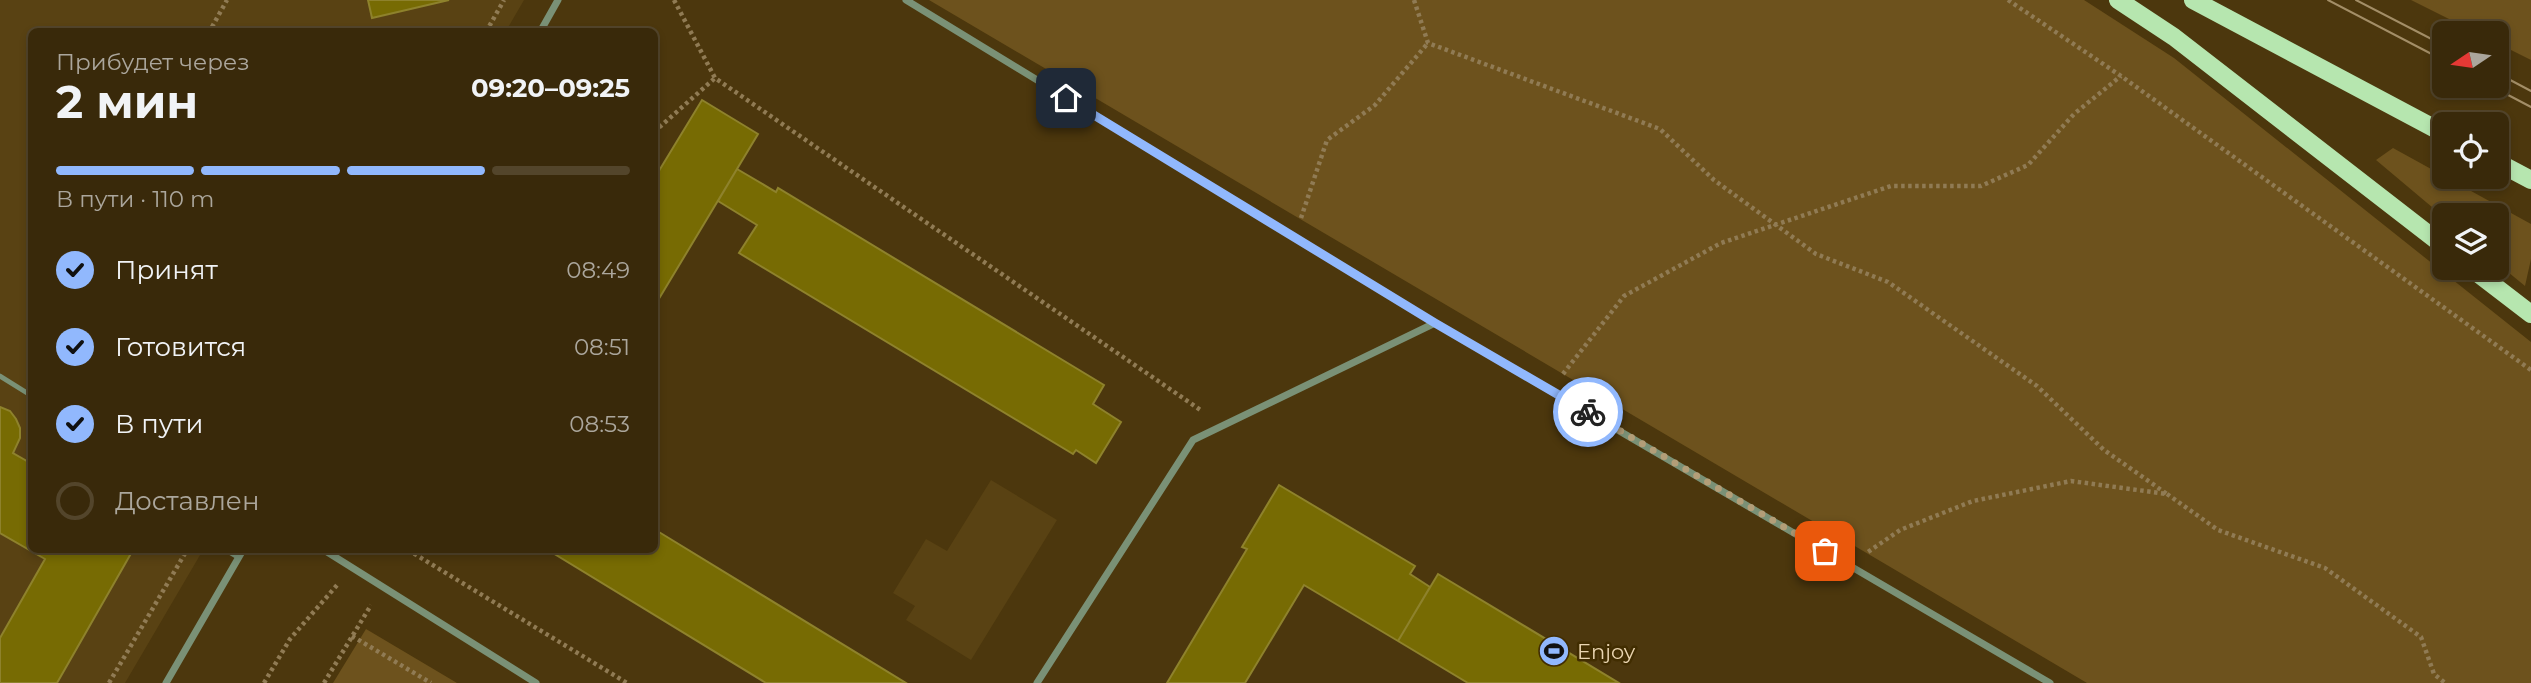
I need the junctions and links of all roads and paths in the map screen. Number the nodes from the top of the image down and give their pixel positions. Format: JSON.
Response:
{"nodes":[{"id":1,"x":227,"y":0,"type":"edge"},
{"id":2,"x":504,"y":0,"type":"edge"},
{"id":3,"x":558,"y":0,"type":"edge"},
{"id":4,"x":674,"y":0,"type":"edge"},
{"id":5,"x":906,"y":0,"type":"edge"},
{"id":6,"x":1415,"y":0,"type":"edge"},
{"id":7,"x":2008,"y":0,"type":"edge"},
{"id":8,"x":2118,"y":0,"type":"edge"},
{"id":9,"x":2193,"y":0,"type":"edge"},
{"id":10,"x":212,"y":28,"type":"edge"},
{"id":11,"x":488,"y":28,"type":"edge"},
{"id":12,"x":542,"y":28,"type":"edge"},
{"id":13,"x":1428,"y":43,"type":"junction"},
{"id":14,"x":2121,"y":76,"type":"junction"},
{"id":15,"x":715,"y":78,"type":"junction"},
{"id":16,"x":2432,"y":127,"type":"edge"},
{"id":17,"x":658,"y":128,"type":"edge"},
{"id":18,"x":2509,"y":168,"type":"edge"},
{"id":19,"x":2531,"y":180,"type":"edge"},
{"id":20,"x":1778,"y":226,"type":"junction"},
{"id":21,"x":1295,"y":237,"type":"junction"},
{"id":22,"x":2432,"y":237,"type":"edge"},
{"id":23,"x":2487,"y":280,"type":"edge"},
{"id":24,"x":2531,"y":314,"type":"edge"},
{"id":25,"x":1435,"y":323,"type":"junction"},
{"id":26,"x":2531,"y":370,"type":"edge"},
{"id":27,"x":1562,"y":374,"type":"dead end"},
{"id":28,"x":0,"y":376,"type":"edge"},
{"id":29,"x":28,"y":394,"type":"edge"},
{"id":30,"x":1224,"y":425,"type":"junction"},
{"id":31,"x":2167,"y":494,"type":"junction"},
{"id":32,"x":185,"y":553,"type":"edge"},
{"id":33,"x":240,"y":553,"type":"edge"},
{"id":34,"x":329,"y":553,"type":"edge"},
{"id":35,"x":413,"y":553,"type":"edge"},
{"id":36,"x":1849,"y":565,"type":"junction"},
{"id":37,"x":353,"y":568,"type":"junction"},
{"id":38,"x":382,"y":586,"type":"junction"},
{"id":39,"x":352,"y":636,"type":"junction"},
{"id":40,"x":109,"y":683,"type":"edge"},
{"id":41,"x":166,"y":683,"type":"edge"},
{"id":42,"x":264,"y":683,"type":"edge"},
{"id":43,"x":324,"y":683,"type":"edge"},
{"id":44,"x":431,"y":683,"type":"edge"},
{"id":45,"x":536,"y":683,"type":"edge"},
{"id":46,"x":627,"y":683,"type":"edge"},
{"id":47,"x":1037,"y":683,"type":"edge"},
{"id":48,"x":2050,"y":683,"type":"edge"},
{"id":49,"x":2445,"y":683,"type":"edge"}],
"edges":[{"from":1,"to":10,"type":"path"},
{"from":2,"to":11,"type":"path"},
{"from":3,"to":12,"type":"street"},
{"from":4,"to":15,"type":"path"},
{"from":5,"to":21,"type":"street"},
{"from":6,"to":13,"type":"path"},
{"from":7,"to":14,"type":"path"},
{"from":8,"to":22,"type":"main road"},
{"from":9,"to":16,"type":"main road"},
{"from":13,"to":20,"type":"path"},
{"from":13,"to":21,"type":"path"},
{"from":14,"to":20,"type":"path"},
{"from":14,"to":26,"type":"path"},
{"from":15,"to":17,"type":"path"},
{"from":15,"to":30,"type":"path"},
{"from":18,"to":19,"type":"main road"},
{"from":20,"to":27,"type":"path"},
{"from":20,"to":31,"type":"path"},
{"from":21,"to":25,"type":"street"},
{"from":23,"to":24,"type":"main road"},
{"from":25,"to":30,"type":"street"},
{"from":25,"to":36,"type":"street"},
{"from":28,"to":29,"type":"lane"},
{"from":30,"to":47,"type":"street"},
{"from":31,"to":36,"type":"path"},
{"from":31,"to":49,"type":"path"},
{"from":32,"to":40,"type":"path"},
{"from":33,"to":41,"type":"street"},
{"from":34,"to":37,"type":"street"},
{"from":35,"to":46,"type":"path"},
{"from":36,"to":48,"type":"street"},
{"from":37,"to":38,"type":"street"},
{"from":37,"to":42,"type":"path"},
{"from":38,"to":39,"type":"path"},
{"from":38,"to":45,"type":"street"},
{"from":39,"to":43,"type":"path"},
{"from":39,"to":44,"type":"path"}]}
